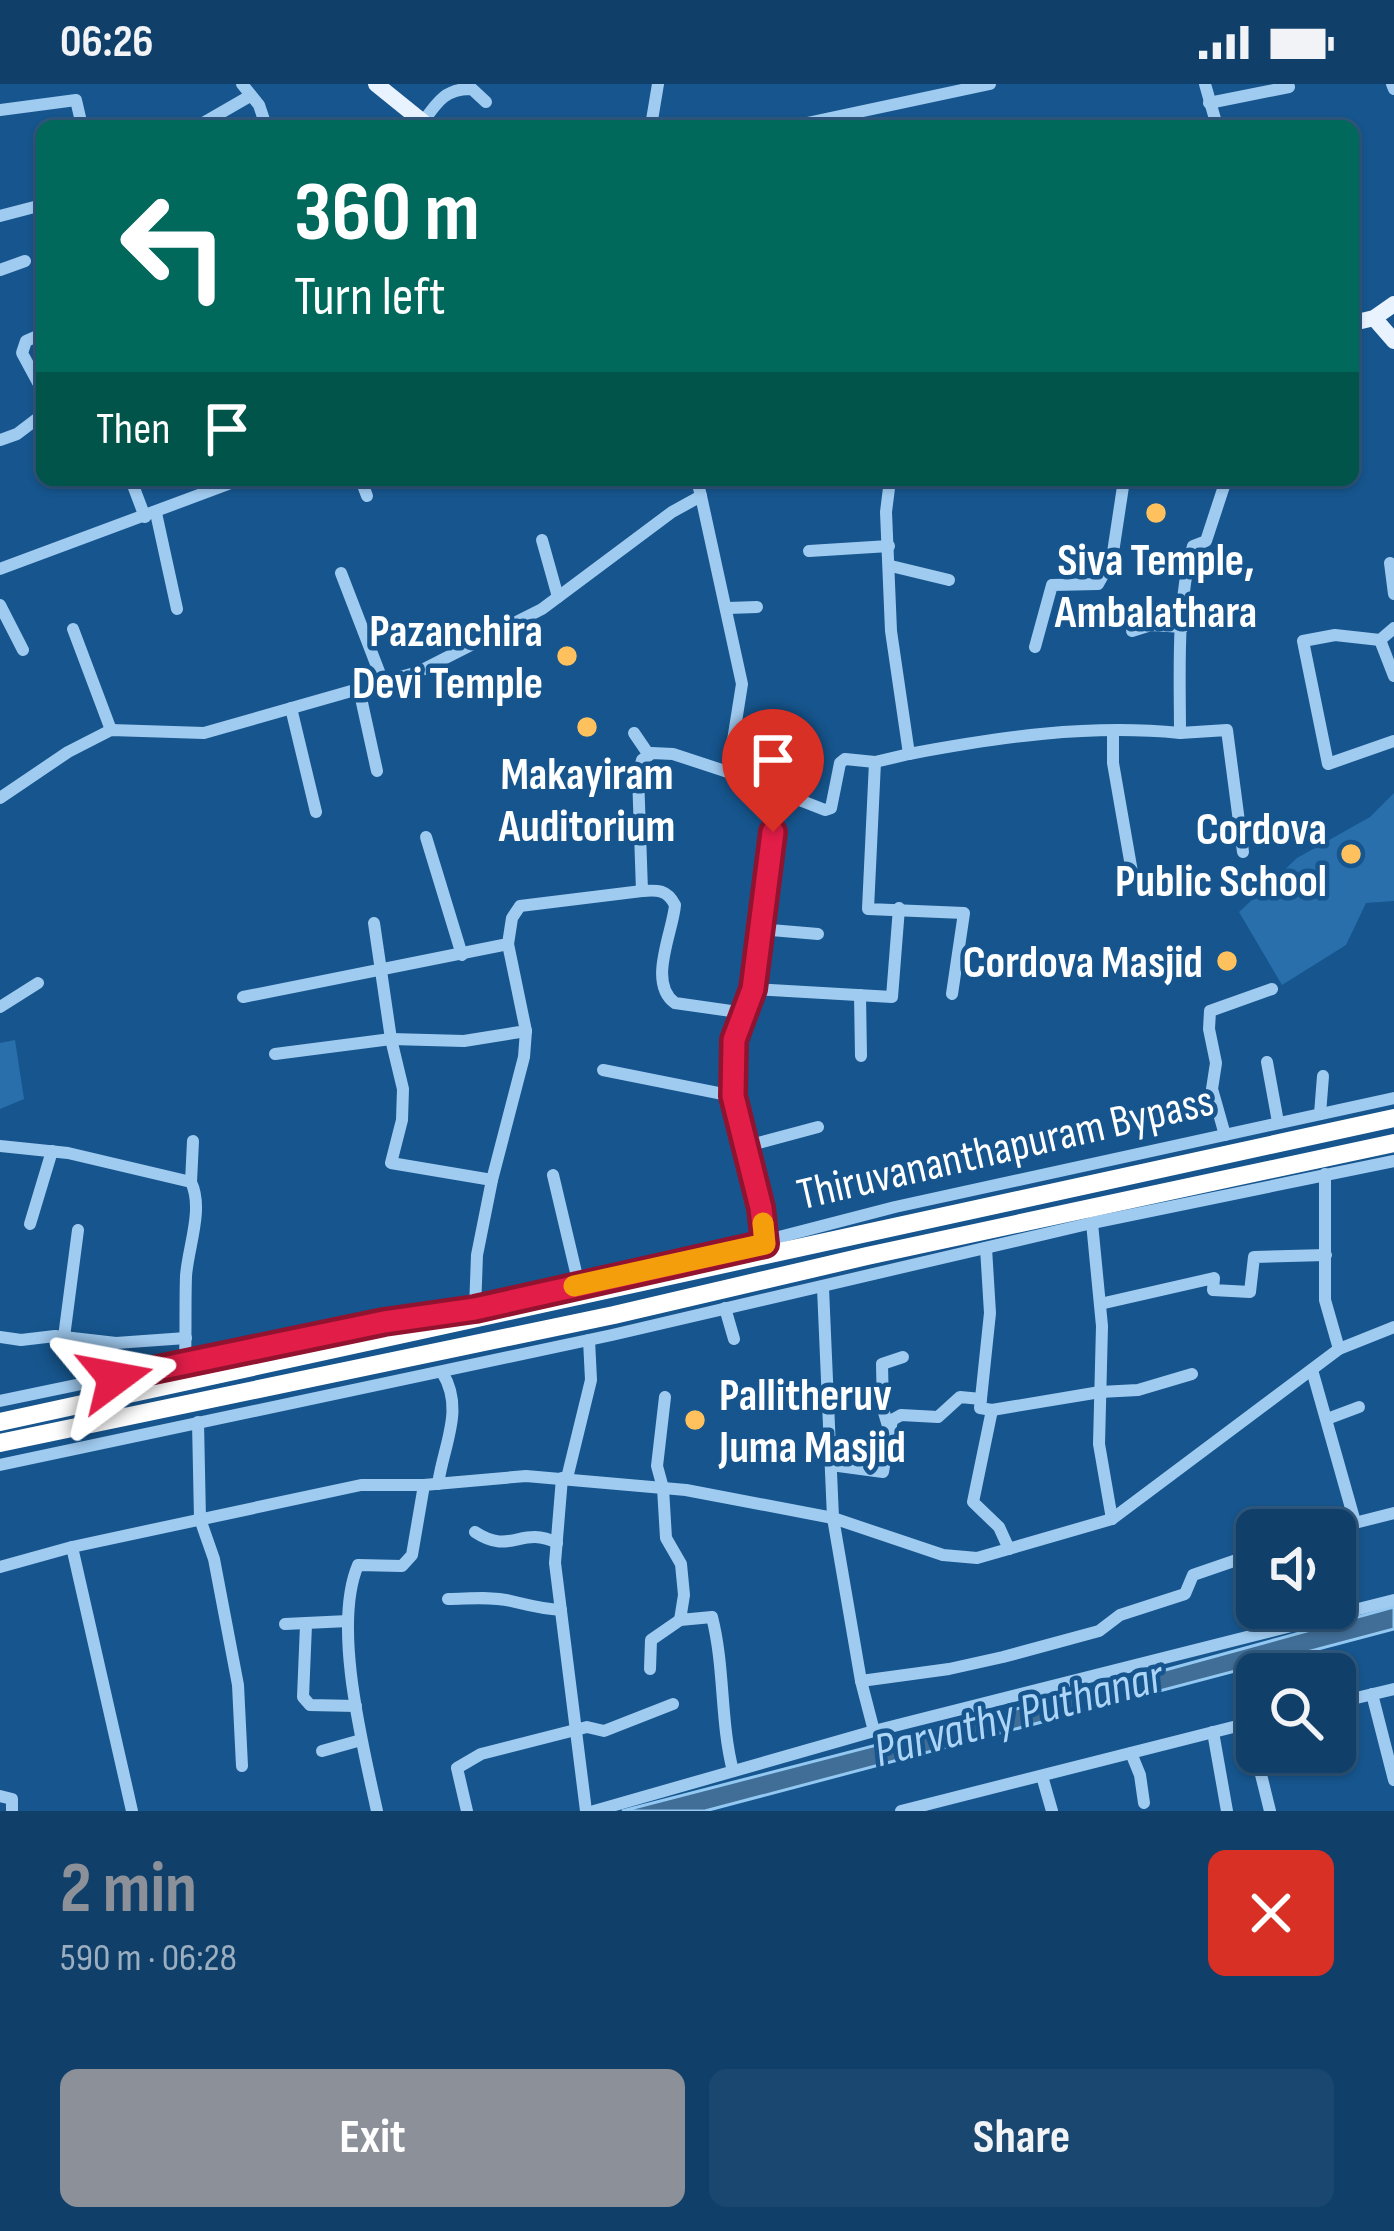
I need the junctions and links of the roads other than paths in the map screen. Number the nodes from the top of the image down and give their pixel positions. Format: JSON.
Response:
{"nodes":[{"id":1,"x":658,"y":84,"type":"edge"},
{"id":2,"x":923,"y":84,"type":"edge"},
{"id":3,"x":990,"y":84,"type":"edge"},
{"id":4,"x":1205,"y":84,"type":"edge"},
{"id":5,"x":388,"y":87,"type":"edge"},
{"id":6,"x":1289,"y":87,"type":"edge"},
{"id":7,"x":246,"y":90,"type":"edge"},
{"id":8,"x":929,"y":99,"type":"junction"},
{"id":9,"x":486,"y":102,"type":"dead end"},
{"id":10,"x":1209,"y":103,"type":"junction"},
{"id":11,"x":0,"y":110,"type":"edge"},
{"id":12,"x":81,"y":120,"type":"edge"},
{"id":13,"x":206,"y":120,"type":"edge"},
{"id":14,"x":264,"y":120,"type":"edge"},
{"id":15,"x":421,"y":120,"type":"edge"},
{"id":16,"x":428,"y":120,"type":"edge"},
{"id":17,"x":652,"y":120,"type":"edge"},
{"id":18,"x":823,"y":120,"type":"edge"},
{"id":19,"x":1215,"y":120,"type":"edge"},
{"id":20,"x":36,"y":207,"type":"edge"},
{"id":21,"x":0,"y":216,"type":"edge"},
{"id":22,"x":25,"y":262,"type":"dead end"},
{"id":23,"x":0,"y":270,"type":"edge"},
{"id":24,"x":1394,"y":304,"type":"edge"},
{"id":25,"x":1374,"y":318,"type":"junction"},
{"id":26,"x":1359,"y":322,"type":"edge"},
{"id":27,"x":36,"y":337,"type":"edge"},
{"id":28,"x":1394,"y":341,"type":"edge"},
{"id":29,"x":36,"y":379,"type":"edge"},
{"id":30,"x":36,"y":420,"type":"edge"},
{"id":31,"x":0,"y":440,"type":"edge"},
{"id":32,"x":134,"y":486,"type":"edge"},
{"id":33,"x":224,"y":486,"type":"edge"},
{"id":34,"x":363,"y":486,"type":"edge"},
{"id":35,"x":698,"y":486,"type":"edge"},
{"id":36,"x":889,"y":486,"type":"edge"},
{"id":37,"x":1123,"y":486,"type":"edge"},
{"id":38,"x":1224,"y":486,"type":"edge"},
{"id":39,"x":367,"y":496,"type":"dead end"},
{"id":40,"x":701,"y":496,"type":"junction"},
{"id":41,"x":150,"y":515,"type":"junction"},
{"id":42,"x":542,"y":540,"type":"dead end"},
{"id":43,"x":889,"y":546,"type":"junction"},
{"id":44,"x":809,"y":551,"type":"dead end"},
{"id":45,"x":1390,"y":563,"type":"dead end"},
{"id":46,"x":891,"y":566,"type":"junction"},
{"id":47,"x":0,"y":569,"type":"edge"},
{"id":48,"x":340,"y":573,"type":"dead end"},
{"id":49,"x":949,"y":580,"type":"dead end"},
{"id":50,"x":1394,"y":594,"type":"edge"},
{"id":51,"x":558,"y":597,"type":"junction"},
{"id":52,"x":0,"y":605,"type":"edge"},
{"id":53,"x":757,"y":607,"type":"dead end"},
{"id":54,"x":728,"y":608,"type":"junction"},
{"id":55,"x":177,"y":609,"type":"dead end"},
{"id":56,"x":1183,"y":627,"type":"junction"},
{"id":57,"x":74,"y":628,"type":"dead end"},
{"id":58,"x":1394,"y":628,"type":"edge"},
{"id":59,"x":1132,"y":631,"type":"dead end"},
{"id":60,"x":1380,"y":640,"type":"junction"},
{"id":61,"x":1035,"y":647,"type":"dead end"},
{"id":62,"x":23,"y":650,"type":"dead end"},
{"id":63,"x":1394,"y":676,"type":"edge"},
{"id":64,"x":383,"y":682,"type":"junction"},
{"id":65,"x":358,"y":688,"type":"junction"},
{"id":66,"x":291,"y":708,"type":"junction"},
{"id":67,"x":111,"y":730,"type":"junction"},
{"id":68,"x":1113,"y":730,"type":"junction"},
{"id":69,"x":634,"y":733,"type":"dead end"},
{"id":70,"x":1180,"y":733,"type":"junction"},
{"id":71,"x":1394,"y":742,"type":"edge"},
{"id":72,"x":909,"y":754,"type":"junction"},
{"id":73,"x":649,"y":755,"type":"junction"},
{"id":74,"x":874,"y":762,"type":"junction"},
{"id":75,"x":377,"y":771,"type":"dead end"},
{"id":76,"x":728,"y":772,"type":"junction"},
{"id":77,"x":779,"y":789,"type":"junction"},
{"id":78,"x":0,"y":798,"type":"edge"},
{"id":79,"x":316,"y":812,"type":"dead end"},
{"id":80,"x":426,"y":837,"type":"dead end"},
{"id":81,"x":1243,"y":852,"type":"dead end"},
{"id":82,"x":1132,"y":872,"type":"dead end"},
{"id":83,"x":642,"y":891,"type":"junction"},
{"id":84,"x":899,"y":908,"type":"junction"},
{"id":85,"x":374,"y":923,"type":"dead end"},
{"id":86,"x":760,"y":929,"type":"junction"},
{"id":87,"x":818,"y":934,"type":"dead end"},
{"id":88,"x":508,"y":944,"type":"junction"},
{"id":89,"x":462,"y":955,"type":"junction"},
{"id":90,"x":381,"y":970,"type":"junction"},
{"id":91,"x":38,"y":982,"type":"dead end"},
{"id":92,"x":753,"y":989,"type":"junction"},
{"id":93,"x":1272,"y":989,"type":"dead end"},
{"id":94,"x":952,"y":994,"type":"dead end"},
{"id":95,"x":860,"y":995,"type":"junction"},
{"id":96,"x":243,"y":997,"type":"dead end"},
{"id":97,"x":0,"y":1006,"type":"edge"},
{"id":98,"x":745,"y":1013,"type":"junction"},
{"id":99,"x":526,"y":1031,"type":"junction"},
{"id":100,"x":391,"y":1040,"type":"junction"},
{"id":101,"x":275,"y":1054,"type":"dead end"},
{"id":102,"x":861,"y":1056,"type":"dead end"},
{"id":103,"x":1267,"y":1062,"type":"dead end"},
{"id":104,"x":603,"y":1070,"type":"dead end"},
{"id":105,"x":1323,"y":1076,"type":"dead end"},
{"id":106,"x":733,"y":1096,"type":"junction"},
{"id":107,"x":1394,"y":1098,"type":"edge"},
{"id":108,"x":1321,"y":1114,"type":"junction"},
{"id":109,"x":1394,"y":1118,"type":"edge"},
{"id":110,"x":1278,"y":1123,"type":"junction"},
{"id":111,"x":818,"y":1127,"type":"dead end"},
{"id":112,"x":1225,"y":1135,"type":"junction"},
{"id":113,"x":193,"y":1141,"type":"dead end"},
{"id":114,"x":1394,"y":1143,"type":"edge"},
{"id":115,"x":0,"y":1146,"type":"edge"},
{"id":116,"x":747,"y":1147,"type":"junction"},
{"id":117,"x":52,"y":1151,"type":"junction"},
{"id":118,"x":1394,"y":1161,"type":"edge"},
{"id":119,"x":1325,"y":1174,"type":"junction"},
{"id":120,"x":554,"y":1175,"type":"dead end"},
{"id":121,"x":492,"y":1180,"type":"junction"},
{"id":122,"x":191,"y":1182,"type":"junction"},
{"id":123,"x":1092,"y":1223,"type":"junction"},
{"id":124,"x":30,"y":1225,"type":"dead end"},
{"id":125,"x":78,"y":1230,"type":"dead end"},
{"id":126,"x":765,"y":1244,"type":"junction"},
{"id":127,"x":986,"y":1248,"type":"junction"},
{"id":128,"x":1326,"y":1255,"type":"junction"},
{"id":129,"x":578,"y":1285,"type":"junction"},
{"id":130,"x":823,"y":1288,"type":"junction"},
{"id":131,"x":1100,"y":1304,"type":"junction"},
{"id":132,"x":475,"y":1309,"type":"junction"},
{"id":133,"x":725,"y":1309,"type":"junction"},
{"id":134,"x":1394,"y":1327,"type":"edge"},
{"id":135,"x":0,"y":1337,"type":"edge"},
{"id":136,"x":64,"y":1337,"type":"junction"},
{"id":137,"x":186,"y":1338,"type":"junction"},
{"id":138,"x":734,"y":1339,"type":"dead end"},
{"id":139,"x":589,"y":1340,"type":"junction"},
{"id":140,"x":1339,"y":1349,"type":"junction"},
{"id":141,"x":903,"y":1357,"type":"dead end"},
{"id":142,"x":185,"y":1362,"type":"junction"},
{"id":143,"x":1312,"y":1370,"type":"junction"},
{"id":144,"x":442,"y":1372,"type":"junction"},
{"id":145,"x":1192,"y":1374,"type":"dead end"},
{"id":146,"x":1100,"y":1392,"type":"junction"},
{"id":147,"x":665,"y":1397,"type":"dead end"},
{"id":148,"x":0,"y":1401,"type":"edge"},
{"id":149,"x":987,"y":1405,"type":"junction"},
{"id":150,"x":1359,"y":1407,"type":"dead end"},
{"id":151,"x":1327,"y":1419,"type":"junction"},
{"id":152,"x":0,"y":1422,"type":"edge"},
{"id":153,"x":198,"y":1422,"type":"junction"},
{"id":154,"x":888,"y":1428,"type":"junction"},
{"id":155,"x":0,"y":1443,"type":"edge"},
{"id":156,"x":0,"y":1465,"type":"edge"},
{"id":157,"x":831,"y":1466,"type":"junction"},
{"id":158,"x":564,"y":1478,"type":"junction"},
{"id":159,"x":431,"y":1484,"type":"junction"},
{"id":160,"x":663,"y":1488,"type":"junction"},
{"id":161,"x":1351,"y":1509,"type":"edge"},
{"id":162,"x":1394,"y":1513,"type":"edge"},
{"id":163,"x":833,"y":1518,"type":"junction"},
{"id":164,"x":200,"y":1519,"type":"junction"},
{"id":165,"x":1112,"y":1519,"type":"junction"},
{"id":166,"x":1356,"y":1522,"type":"edge"},
{"id":167,"x":475,"y":1532,"type":"dead end"},
{"id":168,"x":557,"y":1544,"type":"junction"},
{"id":169,"x":72,"y":1547,"type":"junction"},
{"id":170,"x":1009,"y":1549,"type":"junction"},
{"id":171,"x":1236,"y":1560,"type":"edge"},
{"id":172,"x":0,"y":1567,"type":"edge"},
{"id":173,"x":448,"y":1599,"type":"dead end"},
{"id":174,"x":1394,"y":1600,"type":"edge"},
{"id":175,"x":561,"y":1610,"type":"junction"},
{"id":176,"x":680,"y":1620,"type":"junction"},
{"id":177,"x":348,"y":1621,"type":"junction"},
{"id":178,"x":285,"y":1624,"type":"dead end"},
{"id":179,"x":306,"y":1625,"type":"junction"},
{"id":180,"x":650,"y":1670,"type":"dead end"},
{"id":181,"x":861,"y":1681,"type":"junction"},
{"id":182,"x":1394,"y":1689,"type":"edge"},
{"id":183,"x":1372,"y":1694,"type":"junction"},
{"id":184,"x":1356,"y":1698,"type":"edge"},
{"id":185,"x":673,"y":1704,"type":"dead end"},
{"id":186,"x":356,"y":1706,"type":"junction"},
{"id":187,"x":1236,"y":1726,"type":"edge"},
{"id":188,"x":874,"y":1731,"type":"junction"},
{"id":189,"x":576,"y":1732,"type":"junction"},
{"id":190,"x":1213,"y":1732,"type":"junction"},
{"id":191,"x":361,"y":1740,"type":"junction"},
{"id":192,"x":322,"y":1751,"type":"dead end"},
{"id":193,"x":1131,"y":1753,"type":"junction"},
{"id":194,"x":242,"y":1766,"type":"dead end"},
{"id":195,"x":733,"y":1772,"type":"junction"},
{"id":196,"x":1263,"y":1773,"type":"edge"},
{"id":197,"x":1042,"y":1776,"type":"junction"},
{"id":198,"x":1394,"y":1780,"type":"edge"},
{"id":199,"x":0,"y":1796,"type":"edge"},
{"id":200,"x":1144,"y":1803,"type":"dead end"},
{"id":201,"x":952,"y":1805,"type":"edge"},
{"id":202,"x":12,"y":1811,"type":"edge"},
{"id":203,"x":132,"y":1811,"type":"edge"},
{"id":204,"x":376,"y":1811,"type":"edge"},
{"id":205,"x":467,"y":1811,"type":"edge"},
{"id":206,"x":590,"y":1811,"type":"edge"},
{"id":207,"x":901,"y":1811,"type":"edge"},
{"id":208,"x":1052,"y":1811,"type":"edge"},
{"id":209,"x":1227,"y":1811,"type":"edge"},
{"id":210,"x":1270,"y":1811,"type":"edge"}],
"edges":[{"from":1,"to":17,"type":"street"},
{"from":2,"to":8,"type":"street"},
{"from":3,"to":8,"type":"street"},
{"from":4,"to":10,"type":"street"},
{"from":5,"to":15,"type":"main road"},
{"from":6,"to":10,"type":"street"},
{"from":7,"to":13,"type":"street"},
{"from":7,"to":14,"type":"street"},
{"from":8,"to":18,"type":"street"},
{"from":9,"to":16,"type":"street"},
{"from":10,"to":19,"type":"street"},
{"from":11,"to":12,"type":"street"},
{"from":20,"to":21,"type":"street"},
{"from":22,"to":23,"type":"street"},
{"from":24,"to":25,"type":"main road"},
{"from":25,"to":26,"type":"main road"},
{"from":25,"to":28,"type":"main road"},
{"from":27,"to":29,"type":"street"},
{"from":30,"to":31,"type":"street"},
{"from":32,"to":41,"type":"street"},
{"from":33,"to":41,"type":"street"},
{"from":34,"to":39,"type":"street"},
{"from":35,"to":40,"type":"street"},
{"from":36,"to":43,"type":"street"},
{"from":37,"to":61,"type":"street"},
{"from":38,"to":56,"type":"street"},
{"from":40,"to":51,"type":"street"},
{"from":40,"to":54,"type":"street"},
{"from":41,"to":47,"type":"street"},
{"from":41,"to":55,"type":"street"},
{"from":42,"to":51,"type":"street"},
{"from":43,"to":44,"type":"street"},
{"from":43,"to":46,"type":"street"},
{"from":45,"to":50,"type":"street"},
{"from":46,"to":49,"type":"street"},
{"from":46,"to":72,"type":"street"},
{"from":48,"to":64,"type":"street"},
{"from":51,"to":64,"type":"street"},
{"from":52,"to":62,"type":"street"},
{"from":53,"to":54,"type":"street"},
{"from":54,"to":76,"type":"street"},
{"from":56,"to":59,"type":"street"},
{"from":56,"to":70,"type":"street"},
{"from":57,"to":67,"type":"street"},
{"from":58,"to":60,"type":"street"},
{"from":60,"to":63,"type":"street"},
{"from":60,"to":71,"type":"street"},
{"from":64,"to":65,"type":"street"},
{"from":65,"to":66,"type":"street"},
{"from":65,"to":75,"type":"street"},
{"from":66,"to":67,"type":"street"},
{"from":66,"to":79,"type":"street"},
{"from":67,"to":78,"type":"street"},
{"from":68,"to":70,"type":"street"},
{"from":68,"to":72,"type":"street"},
{"from":68,"to":82,"type":"street"},
{"from":69,"to":73,"type":"street"},
{"from":70,"to":81,"type":"street"},
{"from":72,"to":74,"type":"street"},
{"from":73,"to":76,"type":"street"},
{"from":73,"to":83,"type":"street"},
{"from":74,"to":77,"type":"street"},
{"from":74,"to":84,"type":"street"},
{"from":76,"to":77,"type":"street"},
{"from":77,"to":86,"type":"street"},
{"from":80,"to":89,"type":"street"},
{"from":83,"to":88,"type":"street"},
{"from":83,"to":98,"type":"street"},
{"from":84,"to":94,"type":"street"},
{"from":84,"to":95,"type":"street"},
{"from":85,"to":90,"type":"street"},
{"from":86,"to":87,"type":"street"},
{"from":86,"to":92,"type":"street"},
{"from":88,"to":89,"type":"street"},
{"from":88,"to":99,"type":"street"},
{"from":89,"to":90,"type":"street"},
{"from":90,"to":96,"type":"street"},
{"from":90,"to":100,"type":"street"},
{"from":91,"to":97,"type":"street"},
{"from":92,"to":95,"type":"street"},
{"from":92,"to":98,"type":"street"},
{"from":93,"to":112,"type":"street"},
{"from":95,"to":102,"type":"street"},
{"from":98,"to":106,"type":"street"},
{"from":99,"to":100,"type":"street"},
{"from":99,"to":121,"type":"street"},
{"from":100,"to":101,"type":"street"},
{"from":100,"to":121,"type":"street"},
{"from":103,"to":110,"type":"street"},
{"from":104,"to":106,"type":"street"},
{"from":105,"to":108,"type":"street"},
{"from":106,"to":116,"type":"street"},
{"from":107,"to":108,"type":"street","name":"Thiruvananthapuram Bypass"},
{"from":108,"to":110,"type":"street","name":"Thiruvananthapuram Bypass"},
{"from":109,"to":152,"type":"highway","name":"Thiruvananthapuram Bypass"},
{"from":110,"to":112,"type":"street","name":"Thiruvananthapuram Bypass"},
{"from":111,"to":116,"type":"street"},
{"from":112,"to":126,"type":"street","name":"Thiruvananthapuram Bypass"},
{"from":113,"to":122,"type":"street"},
{"from":114,"to":155,"type":"highway","name":"Thiruvananthapuram Bypass"},
{"from":115,"to":117,"type":"street"},
{"from":116,"to":126,"type":"street"},
{"from":117,"to":122,"type":"street"},
{"from":117,"to":124,"type":"street"},
{"from":118,"to":119,"type":"street","name":"Thiruvananthapuram Bypass"},
{"from":119,"to":123,"type":"street","name":"Thiruvananthapuram Bypass"},
{"from":119,"to":128,"type":"street"},
{"from":120,"to":129,"type":"street"},
{"from":121,"to":132,"type":"street"},
{"from":122,"to":137,"type":"street"},
{"from":123,"to":127,"type":"street","name":"Thiruvananthapuram Bypass"},
{"from":123,"to":131,"type":"street"},
{"from":125,"to":136,"type":"street"},
{"from":126,"to":129,"type":"street","name":"Thiruvananthapuram Bypass"},
{"from":127,"to":130,"type":"street","name":"Thiruvananthapuram Bypass"},
{"from":127,"to":149,"type":"street"},
{"from":128,"to":131,"type":"street"},
{"from":128,"to":140,"type":"street"},
{"from":129,"to":132,"type":"street","name":"Thiruvananthapuram Bypass"},
{"from":130,"to":133,"type":"street","name":"Thiruvananthapuram Bypass"},
{"from":130,"to":157,"type":"street"},
{"from":131,"to":146,"type":"street"},
{"from":132,"to":142,"type":"street","name":"Thiruvananthapuram Bypass"},
{"from":133,"to":138,"type":"street"},
{"from":133,"to":139,"type":"street","name":"Thiruvananthapuram Bypass"},
{"from":134,"to":140,"type":"street"},
{"from":135,"to":136,"type":"street"},
{"from":136,"to":137,"type":"street"},
{"from":137,"to":142,"type":"street"},
{"from":139,"to":144,"type":"street","name":"Thiruvananthapuram Bypass"},
{"from":139,"to":158,"type":"street"},
{"from":140,"to":143,"type":"street"},
{"from":141,"to":154,"type":"street"},
{"from":142,"to":148,"type":"street","name":"Thiruvananthapuram Bypass"},
{"from":143,"to":151,"type":"street"},
{"from":143,"to":165,"type":"street"},
{"from":144,"to":153,"type":"street","name":"Thiruvananthapuram Bypass"},
{"from":144,"to":159,"type":"street"},
{"from":145,"to":146,"type":"street"},
{"from":146,"to":149,"type":"street"},
{"from":146,"to":165,"type":"street"},
{"from":147,"to":160,"type":"street"},
{"from":149,"to":154,"type":"street"},
{"from":149,"to":170,"type":"street"},
{"from":150,"to":151,"type":"street"},
{"from":151,"to":161,"type":"street"},
{"from":153,"to":156,"type":"street","name":"Thiruvananthapuram Bypass"},
{"from":153,"to":164,"type":"street"},
{"from":154,"to":157,"type":"street"},
{"from":157,"to":163,"type":"street"},
{"from":158,"to":159,"type":"street"},
{"from":158,"to":160,"type":"street"},
{"from":158,"to":168,"type":"street"},
{"from":159,"to":164,"type":"street"},
{"from":159,"to":177,"type":"street"},
{"from":160,"to":163,"type":"street"},
{"from":160,"to":176,"type":"street"},
{"from":162,"to":166,"type":"street"},
{"from":163,"to":170,"type":"street"},
{"from":163,"to":181,"type":"street"},
{"from":164,"to":169,"type":"street"},
{"from":164,"to":194,"type":"street"},
{"from":165,"to":170,"type":"street"},
{"from":167,"to":168,"type":"street"},
{"from":168,"to":175,"type":"street"},
{"from":169,"to":172,"type":"street"},
{"from":169,"to":203,"type":"street"},
{"from":171,"to":181,"type":"street"},
{"from":173,"to":175,"type":"street"},
{"from":174,"to":188,"type":"street"},
{"from":175,"to":189,"type":"street"},
{"from":176,"to":180,"type":"street"},
{"from":176,"to":195,"type":"street"},
{"from":177,"to":179,"type":"street"},
{"from":177,"to":186,"type":"street"},
{"from":178,"to":179,"type":"street"},
{"from":179,"to":186,"type":"street"},
{"from":181,"to":188,"type":"street"},
{"from":182,"to":183,"type":"street"},
{"from":183,"to":184,"type":"street"},
{"from":183,"to":198,"type":"street"},
{"from":185,"to":189,"type":"street"},
{"from":186,"to":191,"type":"street"},
{"from":187,"to":190,"type":"street"},
{"from":188,"to":195,"type":"street"},
{"from":189,"to":205,"type":"street"},
{"from":189,"to":206,"type":"street"},
{"from":190,"to":193,"type":"street"},
{"from":190,"to":209,"type":"street"},
{"from":191,"to":192,"type":"street"},
{"from":191,"to":204,"type":"street"},
{"from":193,"to":197,"type":"street"},
{"from":193,"to":200,"type":"street"},
{"from":195,"to":206,"type":"street"},
{"from":196,"to":210,"type":"street"},
{"from":197,"to":201,"type":"street"},
{"from":197,"to":208,"type":"street"},
{"from":199,"to":202,"type":"street"},
{"from":201,"to":207,"type":"street"}]}
